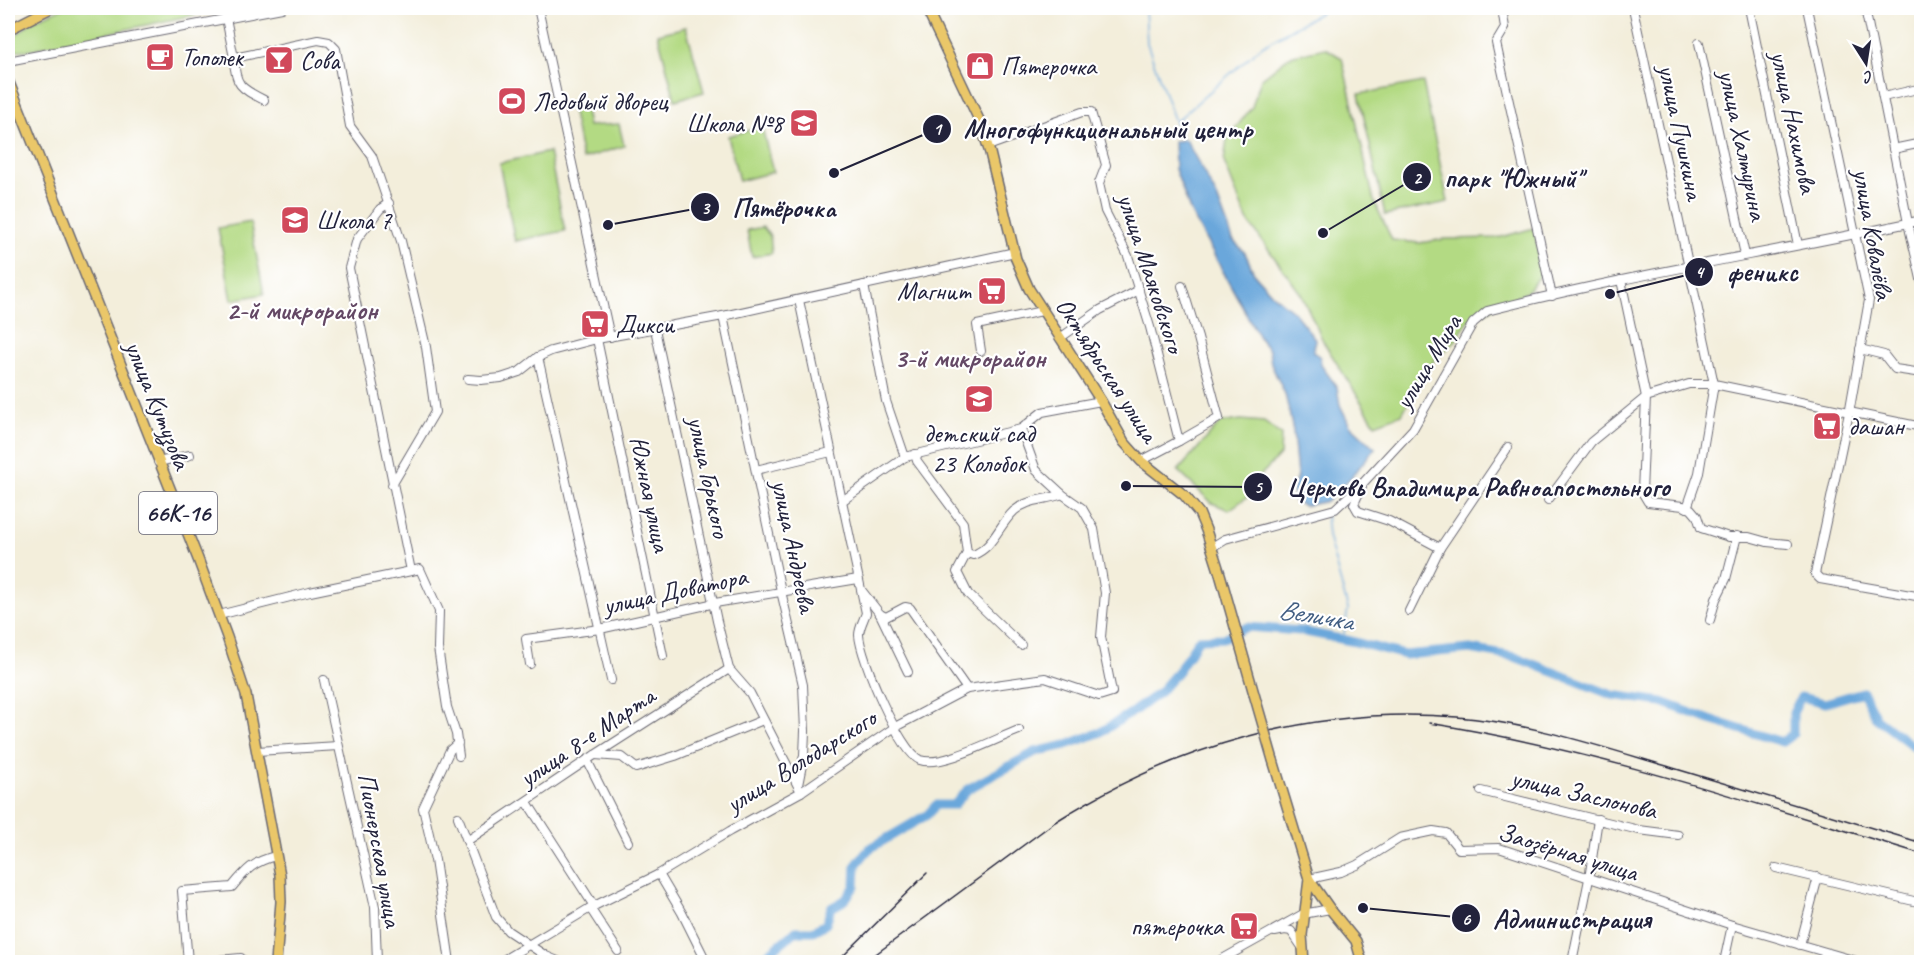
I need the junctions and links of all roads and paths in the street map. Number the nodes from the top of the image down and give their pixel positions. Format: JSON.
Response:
{"nodes":[{"id":1,"x":51,"y":8,"type":"edge"},
{"id":2,"x":224,"y":8,"type":"edge"},
{"id":3,"x":282,"y":8,"type":"edge"},
{"id":4,"x":538,"y":8,"type":"edge"},
{"id":5,"x":926,"y":8,"type":"edge"},
{"id":6,"x":1502,"y":8,"type":"edge"},
{"id":7,"x":1633,"y":8,"type":"edge"},
{"id":8,"x":1749,"y":8,"type":"edge"},
{"id":9,"x":1807,"y":8,"type":"edge"},
{"id":10,"x":1865,"y":8,"type":"edge"},
{"id":11,"x":226,"y":19,"type":"junction"},
{"id":12,"x":8,"y":30,"type":"edge"},
{"id":13,"x":1700,"y":43,"type":"dead end"},
{"id":14,"x":234,"y":58,"type":"junction"},
{"id":15,"x":8,"y":61,"type":"edge"},
{"id":16,"x":8,"y":80,"type":"edge"},
{"id":17,"x":1922,"y":88,"type":"edge"},
{"id":18,"x":1883,"y":96,"type":"junction"},
{"id":19,"x":264,"y":100,"type":"dead end"},
{"id":20,"x":1922,"y":143,"type":"edge"},
{"id":21,"x":988,"y":146,"type":"junction"},
{"id":22,"x":1893,"y":149,"type":"junction"},
{"id":23,"x":389,"y":203,"type":"junction"},
{"id":24,"x":1922,"y":220,"type":"edge"},
{"id":25,"x":1908,"y":223,"type":"junction"},
{"id":26,"x":1855,"y":235,"type":"junction"},
{"id":27,"x":1798,"y":245,"type":"junction"},
{"id":28,"x":1015,"y":252,"type":"junction"},
{"id":29,"x":1745,"y":255,"type":"junction"},
{"id":30,"x":1689,"y":266,"type":"junction"},
{"id":31,"x":1921,"y":278,"type":"edge"},
{"id":32,"x":1621,"y":280,"type":"junction"},
{"id":33,"x":864,"y":285,"type":"junction"},
{"id":34,"x":1182,"y":286,"type":"dead end"},
{"id":35,"x":1138,"y":290,"type":"junction"},
{"id":36,"x":1552,"y":296,"type":"junction"},
{"id":37,"x":799,"y":300,"type":"junction"},
{"id":38,"x":1042,"y":311,"type":"junction"},
{"id":39,"x":723,"y":316,"type":"junction"},
{"id":40,"x":655,"y":329,"type":"junction"},
{"id":41,"x":610,"y":337,"type":"junction"},
{"id":42,"x":1060,"y":338,"type":"junction"},
{"id":43,"x":597,"y":339,"type":"junction"},
{"id":44,"x":1860,"y":349,"type":"junction"},
{"id":45,"x":981,"y":351,"type":"dead end"},
{"id":46,"x":538,"y":357,"type":"junction"},
{"id":47,"x":1922,"y":374,"type":"edge"},
{"id":48,"x":468,"y":379,"type":"dead end"},
{"id":49,"x":1714,"y":384,"type":"junction"},
{"id":50,"x":1646,"y":397,"type":"junction"},
{"id":51,"x":1101,"y":401,"type":"junction"},
{"id":52,"x":1849,"y":412,"type":"junction"},
{"id":53,"x":1922,"y":427,"type":"edge"},
{"id":54,"x":1021,"y":429,"type":"junction"},
{"id":55,"x":1179,"y":441,"type":"junction"},
{"id":56,"x":1508,"y":447,"type":"dead end"},
{"id":57,"x":831,"y":452,"type":"junction"},
{"id":58,"x":915,"y":454,"type":"junction"},
{"id":59,"x":190,"y":455,"type":"dead end"},
{"id":60,"x":904,"y":456,"type":"junction"},
{"id":61,"x":1141,"y":461,"type":"junction"},
{"id":62,"x":158,"y":462,"type":"junction"},
{"id":63,"x":756,"y":470,"type":"junction"},
{"id":64,"x":1363,"y":483,"type":"junction"},
{"id":65,"x":392,"y":485,"type":"junction"},
{"id":66,"x":1062,"y":494,"type":"junction"},
{"id":67,"x":1548,"y":500,"type":"dead end"},
{"id":68,"x":842,"y":501,"type":"junction"},
{"id":69,"x":1688,"y":508,"type":"junction"},
{"id":70,"x":1737,"y":536,"type":"junction"},
{"id":71,"x":1788,"y":544,"type":"dead end"},
{"id":72,"x":1212,"y":547,"type":"junction"},
{"id":73,"x":1440,"y":548,"type":"junction"},
{"id":74,"x":967,"y":553,"type":"junction"},
{"id":75,"x":411,"y":571,"type":"junction"},
{"id":76,"x":858,"y":579,"type":"junction"},
{"id":77,"x":860,"y":590,"type":"junction"},
{"id":78,"x":781,"y":591,"type":"junction"},
{"id":79,"x":1922,"y":597,"type":"edge"},
{"id":80,"x":715,"y":603,"type":"junction"},
{"id":81,"x":1409,"y":611,"type":"dead end"},
{"id":82,"x":880,"y":614,"type":"junction"},
{"id":83,"x":219,"y":615,"type":"junction"},
{"id":84,"x":654,"y":616,"type":"junction"},
{"id":85,"x":1710,"y":620,"type":"dead end"},
{"id":86,"x":600,"y":629,"type":"junction"},
{"id":87,"x":1021,"y":645,"type":"dead end"},
{"id":88,"x":663,"y":656,"type":"dead end"},
{"id":89,"x":530,"y":664,"type":"dead end"},
{"id":90,"x":729,"y":669,"type":"junction"},
{"id":91,"x":908,"y":672,"type":"dead end"},
{"id":92,"x":324,"y":680,"type":"dead end"},
{"id":93,"x":610,"y":680,"type":"dead end"},
{"id":94,"x":967,"y":689,"type":"junction"},
{"id":95,"x":763,"y":720,"type":"junction"},
{"id":96,"x":895,"y":727,"type":"junction"},
{"id":97,"x":1019,"y":730,"type":"dead end"},
{"id":98,"x":458,"y":743,"type":"junction"},
{"id":99,"x":338,"y":746,"type":"junction"},
{"id":100,"x":257,"y":752,"type":"junction"},
{"id":101,"x":595,"y":755,"type":"junction"},
{"id":102,"x":459,"y":756,"type":"dead end"},
{"id":103,"x":587,"y":760,"type":"junction"},
{"id":104,"x":799,"y":789,"type":"junction"},
{"id":105,"x":1481,"y":791,"type":"dead end"},
{"id":106,"x":527,"y":801,"type":"junction"},
{"id":107,"x":458,"y":817,"type":"dead end"},
{"id":108,"x":1598,"y":819,"type":"junction"},
{"id":109,"x":1678,"y":835,"type":"dead end"},
{"id":110,"x":467,"y":841,"type":"junction"},
{"id":111,"x":628,"y":842,"type":"dead end"},
{"id":112,"x":276,"y":856,"type":"junction"},
{"id":113,"x":1776,"y":868,"type":"dead end"},
{"id":114,"x":658,"y":874,"type":"junction"},
{"id":115,"x":1818,"y":877,"type":"junction"},
{"id":116,"x":1309,"y":879,"type":"junction"},
{"id":117,"x":1589,"y":879,"type":"junction"},
{"id":118,"x":1922,"y":903,"type":"edge"},
{"id":119,"x":592,"y":907,"type":"junction"},
{"id":120,"x":1329,"y":909,"type":"junction"},
{"id":121,"x":1303,"y":914,"type":"junction"},
{"id":122,"x":1732,"y":925,"type":"junction"},
{"id":123,"x":1268,"y":934,"type":"junction"},
{"id":124,"x":1800,"y":945,"type":"junction"},
{"id":125,"x":530,"y":946,"type":"junction"},
{"id":126,"x":1303,"y":948,"type":"junction"},
{"id":127,"x":618,"y":951,"type":"dead end"},
{"id":128,"x":703,"y":955,"type":"dead end"},
{"id":129,"x":188,"y":963,"type":"edge"},
{"id":130,"x":196,"y":963,"type":"edge"},
{"id":131,"x":244,"y":963,"type":"edge"},
{"id":132,"x":276,"y":963,"type":"edge"},
{"id":133,"x":377,"y":963,"type":"edge"},
{"id":134,"x":450,"y":963,"type":"edge"},
{"id":135,"x":500,"y":963,"type":"edge"},
{"id":136,"x":560,"y":963,"type":"edge"},
{"id":137,"x":1217,"y":963,"type":"edge"},
{"id":138,"x":1304,"y":963,"type":"edge"},
{"id":139,"x":1362,"y":963,"type":"edge"},
{"id":140,"x":1572,"y":963,"type":"edge"},
{"id":141,"x":1724,"y":963,"type":"edge"},
{"id":142,"x":1860,"y":963,"type":"edge"}],
"edges":[{"from":1,"to":12,"type":"main road"},
{"from":2,"to":11,"type":"street"},
{"from":3,"to":11,"type":"street"},
{"from":4,"to":41,"type":"street"},
{"from":5,"to":21,"type":"main road","name":"Октябрьская улица"},
{"from":6,"to":36,"type":"street"},
{"from":7,"to":30,"type":"street","name":"улица Пушкина"},
{"from":8,"to":27,"type":"street","name":"улица Нахимова"},
{"from":9,"to":26,"type":"street","name":"улица Ковалёва"},
{"from":10,"to":18,"type":"street"},
{"from":11,"to":14,"type":"street"},
{"from":11,"to":15,"type":"street"},
{"from":13,"to":29,"type":"street","name":"улица Халтурина"},
{"from":14,"to":19,"type":"street"},
{"from":14,"to":23,"type":"street"},
{"from":16,"to":62,"type":"main road","name":"улица Кутузова","number":"66К-16"},
{"from":17,"to":18,"type":"street"},
{"from":18,"to":22,"type":"street"},
{"from":20,"to":22,"type":"street"},
{"from":21,"to":28,"type":"main road","name":"Октябрьская улица"},
{"from":21,"to":35,"type":"street","name":"улица Маяковского"},
{"from":22,"to":25,"type":"street"},
{"from":23,"to":65,"type":"street"},
{"from":23,"to":65,"type":"street"},
{"from":24,"to":25,"type":"street","name":"улица Мира"},
{"from":25,"to":26,"type":"street","name":"улица Мира"},
{"from":25,"to":31,"type":"street"},
{"from":26,"to":27,"type":"street","name":"улица Мира"},
{"from":26,"to":44,"type":"street","name":"улица Ковалёва"},
{"from":27,"to":29,"type":"street","name":"улица Мира"},
{"from":28,"to":33,"type":"street"},
{"from":28,"to":38,"type":"main road","name":"Октябрьская улица"},
{"from":29,"to":30,"type":"street","name":"улица Мира"},
{"from":30,"to":32,"type":"street","name":"улица Мира"},
{"from":30,"to":49,"type":"street","name":"улица Пушкина"},
{"from":32,"to":36,"type":"street","name":"улица Мира"},
{"from":32,"to":50,"type":"street"},
{"from":33,"to":37,"type":"street"},
{"from":33,"to":60,"type":"street"},
{"from":34,"to":55,"type":"street"},
{"from":35,"to":42,"type":"street"},
{"from":35,"to":55,"type":"street","name":"улица Маяковского"},
{"from":36,"to":64,"type":"street","name":"улица Мира"},
{"from":37,"to":39,"type":"street"},
{"from":37,"to":57,"type":"street"},
{"from":38,"to":42,"type":"main road","name":"Октябрьская улица"},
{"from":38,"to":45,"type":"street"},
{"from":39,"to":40,"type":"street"},
{"from":39,"to":63,"type":"street","name":"улица Андреева"},
{"from":40,"to":41,"type":"street"},
{"from":40,"to":80,"type":"street","name":"улица Горького"},
{"from":41,"to":43,"type":"street"},
{"from":42,"to":51,"type":"main road","name":"Октябрьская улица"},
{"from":43,"to":46,"type":"street"},
{"from":43,"to":84,"type":"street","name":"Южная улица"},
{"from":44,"to":47,"type":"street"},
{"from":44,"to":52,"type":"street","name":"улица Ковалёва"},
{"from":46,"to":48,"type":"street"},
{"from":46,"to":86,"type":"street"},
{"from":49,"to":50,"type":"street"},
{"from":49,"to":52,"type":"street"},
{"from":49,"to":69,"type":"street"},
{"from":50,"to":67,"type":"street"},
{"from":50,"to":69,"type":"street"},
{"from":51,"to":54,"type":"street"},
{"from":51,"to":61,"type":"main road","name":"Октябрьская улица"},
{"from":52,"to":53,"type":"street"},
{"from":52,"to":79,"type":"street","name":"улица Ковалёва"},
{"from":54,"to":58,"type":"street"},
{"from":54,"to":66,"type":"street"},
{"from":55,"to":61,"type":"street"},
{"from":56,"to":73,"type":"street"},
{"from":57,"to":63,"type":"street"},
{"from":57,"to":68,"type":"street"},
{"from":58,"to":60,"type":"street"},
{"from":58,"to":74,"type":"street"},
{"from":59,"to":62,"type":"street"},
{"from":60,"to":68,"type":"street"},
{"from":61,"to":72,"type":"main road","name":"Октябрьская улица"},
{"from":62,"to":83,"type":"main road","name":"улица Кутузова","number":"66К-16"},
{"from":63,"to":78,"type":"street","name":"улица Андреева"},
{"from":64,"to":72,"type":"street","name":"улица Мира"},
{"from":64,"to":73,"type":"street"},
{"from":65,"to":75,"type":"street"},
{"from":66,"to":74,"type":"street"},
{"from":66,"to":94,"type":"street","name":"улица Володарского"},
{"from":68,"to":76,"type":"street"},
{"from":69,"to":70,"type":"street"},
{"from":70,"to":71,"type":"street"},
{"from":70,"to":85,"type":"street"},
{"from":72,"to":116,"type":"main road","name":"Октябрьская улица","bridge":true},
{"from":73,"to":81,"type":"street"},
{"from":74,"to":87,"type":"street"},
{"from":75,"to":83,"type":"street"},
{"from":75,"to":98,"type":"street"},
{"from":76,"to":77,"type":"street"},
{"from":76,"to":78,"type":"street","name":"улица Доватора"},
{"from":77,"to":82,"type":"street"},
{"from":77,"to":96,"type":"street"},
{"from":78,"to":80,"type":"street","name":"улица Доватора"},
{"from":78,"to":104,"type":"street","name":"улица Андреева"},
{"from":80,"to":84,"type":"street","name":"улица Доватора"},
{"from":80,"to":90,"type":"street","name":"улица Горького"},
{"from":82,"to":91,"type":"street"},
{"from":82,"to":94,"type":"street"},
{"from":83,"to":100,"type":"main road","name":"улица Кутузова","number":"66К-16"},
{"from":84,"to":86,"type":"street","name":"улица Доватора"},
{"from":84,"to":88,"type":"street","name":"Южная улица"},
{"from":86,"to":89,"type":"street","name":"улица Доватора"},
{"from":86,"to":93,"type":"street"},
{"from":90,"to":95,"type":"street"},
{"from":90,"to":101,"type":"street","name":"улица 8-е Марта"},
{"from":92,"to":99,"type":"street","name":"Пионерская улица"},
{"from":94,"to":96,"type":"street","name":"улица Володарского"},
{"from":95,"to":101,"type":"street"},
{"from":95,"to":104,"type":"street"},
{"from":96,"to":97,"type":"street"},
{"from":96,"to":104,"type":"street","name":"улица Володарского"},
{"from":98,"to":102,"type":"street"},
{"from":98,"to":134,"type":"street"},
{"from":99,"to":100,"type":"street","name":"Пионерская улица"},
{"from":99,"to":133,"type":"street","name":"Пионерская улица"},
{"from":100,"to":112,"type":"main road","name":"улица Кутузова","number":"66К-16"},
{"from":101,"to":103,"type":"street","name":"улица 8-е Марта"},
{"from":103,"to":106,"type":"street","name":"улица 8-е Марта"},
{"from":103,"to":111,"type":"street"},
{"from":104,"to":114,"type":"street","name":"улица Володарского"},
{"from":105,"to":108,"type":"street","name":"улица Заслонова"},
{"from":106,"to":110,"type":"street","name":"улица 8-е Марта"},
{"from":106,"to":119,"type":"street"},
{"from":107,"to":110,"type":"street"},
{"from":108,"to":109,"type":"street","name":"улица Заслонова"},
{"from":108,"to":117,"type":"street"},
{"from":110,"to":125,"type":"street"},
{"from":112,"to":129,"type":"street"},
{"from":112,"to":132,"type":"main road","name":"улица Кутузова","number":"66К-16"},
{"from":113,"to":115,"type":"street"},
{"from":114,"to":119,"type":"street","name":"улица Володарского"},
{"from":114,"to":128,"type":"street"},
{"from":115,"to":118,"type":"street"},
{"from":115,"to":124,"type":"street"},
{"from":116,"to":117,"type":"street","name":"Заозёрная улица"},
{"from":116,"to":120,"type":"main road","name":"Октябрьская улица"},
{"from":116,"to":121,"type":"main road","name":"Октябрьская улица"},
{"from":117,"to":122,"type":"street","name":"Заозёрная улица"},
{"from":117,"to":140,"type":"street"},
{"from":119,"to":125,"type":"street","name":"улица Володарского"},
{"from":119,"to":127,"type":"street"},
{"from":120,"to":121,"type":"street"},
{"from":120,"to":139,"type":"main road","name":"Октябрьская улица"},
{"from":121,"to":123,"type":"street"},
{"from":121,"to":126,"type":"main road","name":"Октябрьская улица"},
{"from":122,"to":124,"type":"street","name":"Заозёрная улица"},
{"from":122,"to":141,"type":"street"},
{"from":123,"to":126,"type":"street"},
{"from":123,"to":137,"type":"street"},
{"from":124,"to":142,"type":"street","name":"Заозёрная улица"},
{"from":125,"to":135,"type":"street","name":"улица Володарского"},
{"from":125,"to":136,"type":"street"},
{"from":126,"to":138,"type":"main road","name":"Октябрьская улица"},
{"from":130,"to":131,"type":"street"}]}
